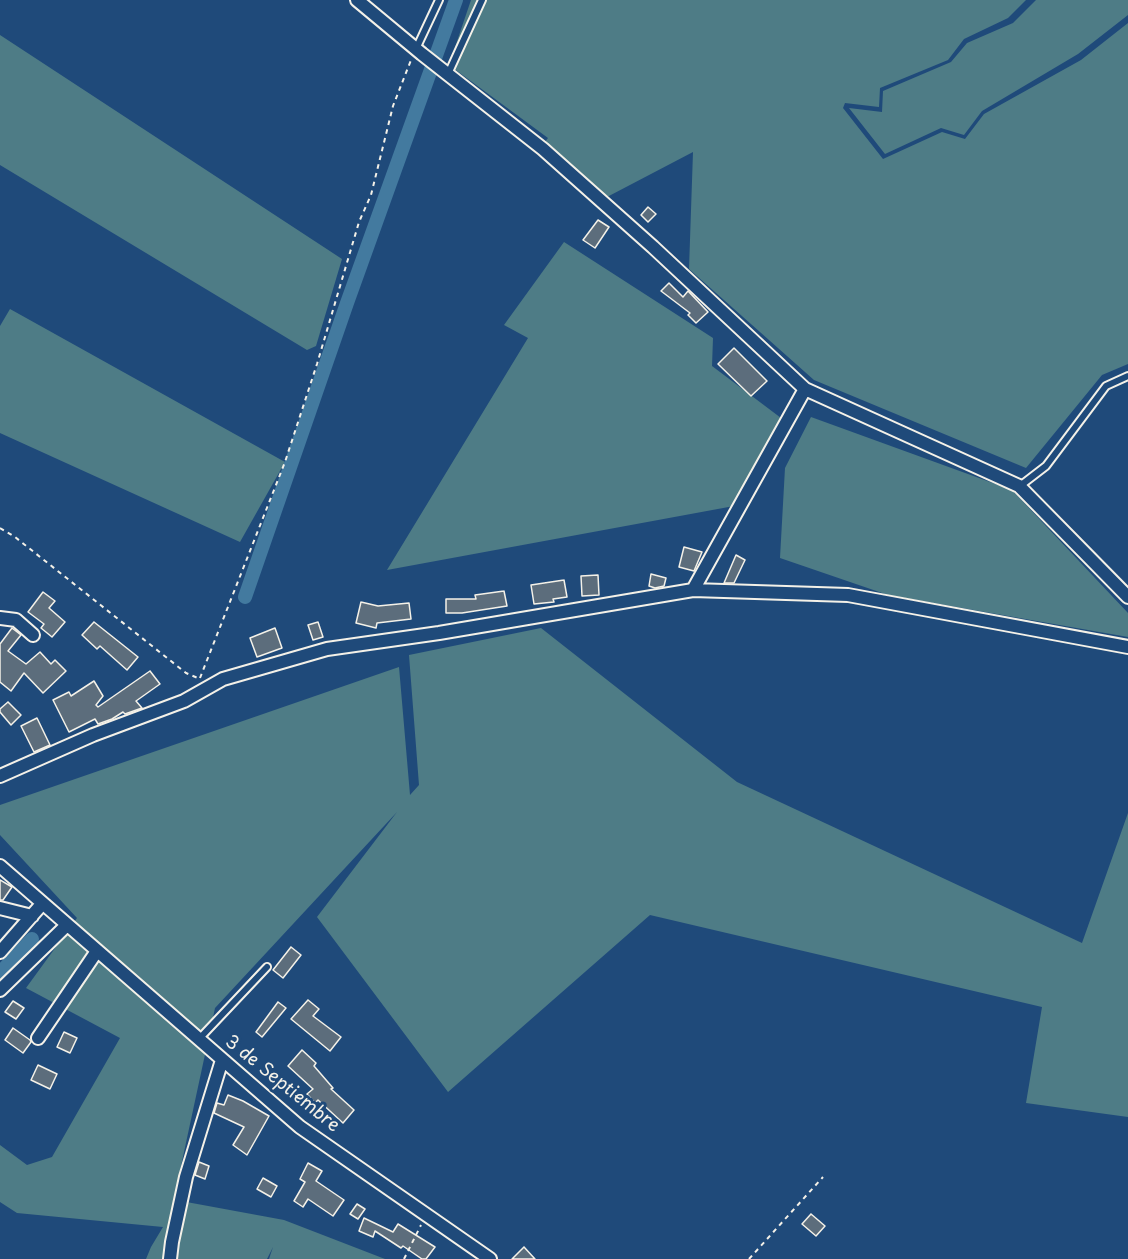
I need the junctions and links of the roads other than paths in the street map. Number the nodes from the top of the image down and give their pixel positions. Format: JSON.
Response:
{"nodes":[{"id":1,"x":357,"y":0,"type":"edge"},
{"id":2,"x":439,"y":0,"type":"edge"},
{"id":3,"x":482,"y":0,"type":"edge"},
{"id":4,"x":419,"y":51,"type":"junction"},
{"id":5,"x":444,"y":71,"type":"junction"},
{"id":6,"x":1128,"y":376,"type":"edge"},
{"id":7,"x":805,"y":390,"type":"junction"},
{"id":8,"x":1019,"y":486,"type":"junction"},
{"id":9,"x":693,"y":590,"type":"junction"},
{"id":10,"x":1128,"y":597,"type":"edge"},
{"id":11,"x":0,"y":618,"type":"edge"},
{"id":12,"x":33,"y":635,"type":"dead end"},
{"id":13,"x":1128,"y":647,"type":"edge"},
{"id":14,"x":0,"y":776,"type":"edge"},
{"id":15,"x":0,"y":866,"type":"edge"},
{"id":16,"x":42,"y":904,"type":"junction"},
{"id":17,"x":0,"y":908,"type":"edge"},
{"id":18,"x":32,"y":916,"type":"junction"},
{"id":19,"x":65,"y":924,"type":"junction"},
{"id":20,"x":97,"y":951,"type":"junction"},
{"id":21,"x":0,"y":952,"type":"edge"},
{"id":22,"x":267,"y":967,"type":"dead end"},
{"id":23,"x":0,"y":990,"type":"edge"},
{"id":24,"x":38,"y":1038,"type":"dead end"},
{"id":25,"x":199,"y":1039,"type":"junction"},
{"id":26,"x":222,"y":1060,"type":"junction"},
{"id":27,"x":170,"y":1259,"type":"edge"},
{"id":28,"x":490,"y":1259,"type":"edge"}],
"edges":[{"from":1,"to":4,"type":"street"},
{"from":2,"to":4,"type":"lane"},
{"from":3,"to":5,"type":"lane"},
{"from":4,"to":5,"type":"street"},
{"from":5,"to":7,"type":"street"},
{"from":6,"to":8,"type":"lane"},
{"from":7,"to":8,"type":"street"},
{"from":7,"to":9,"type":"street"},
{"from":8,"to":10,"type":"street"},
{"from":9,"to":13,"type":"street"},
{"from":9,"to":14,"type":"street"},
{"from":11,"to":12,"type":"street"},
{"from":15,"to":16,"type":"street","name":"3 de Septiembre"},
{"from":16,"to":18,"type":"street"},
{"from":16,"to":19,"type":"street","name":"3 de Septiembre"},
{"from":17,"to":18,"type":"street"},
{"from":18,"to":21,"type":"street"},
{"from":19,"to":20,"type":"street","name":"3 de Septiembre"},
{"from":19,"to":23,"type":"street"},
{"from":20,"to":24,"type":"street"},
{"from":20,"to":25,"type":"street","name":"3 de Septiembre"},
{"from":22,"to":25,"type":"lane"},
{"from":25,"to":26,"type":"street","name":"3 de Septiembre"},
{"from":26,"to":27,"type":"street"},
{"from":26,"to":28,"type":"street","name":"3 de Septiembre"}]}
